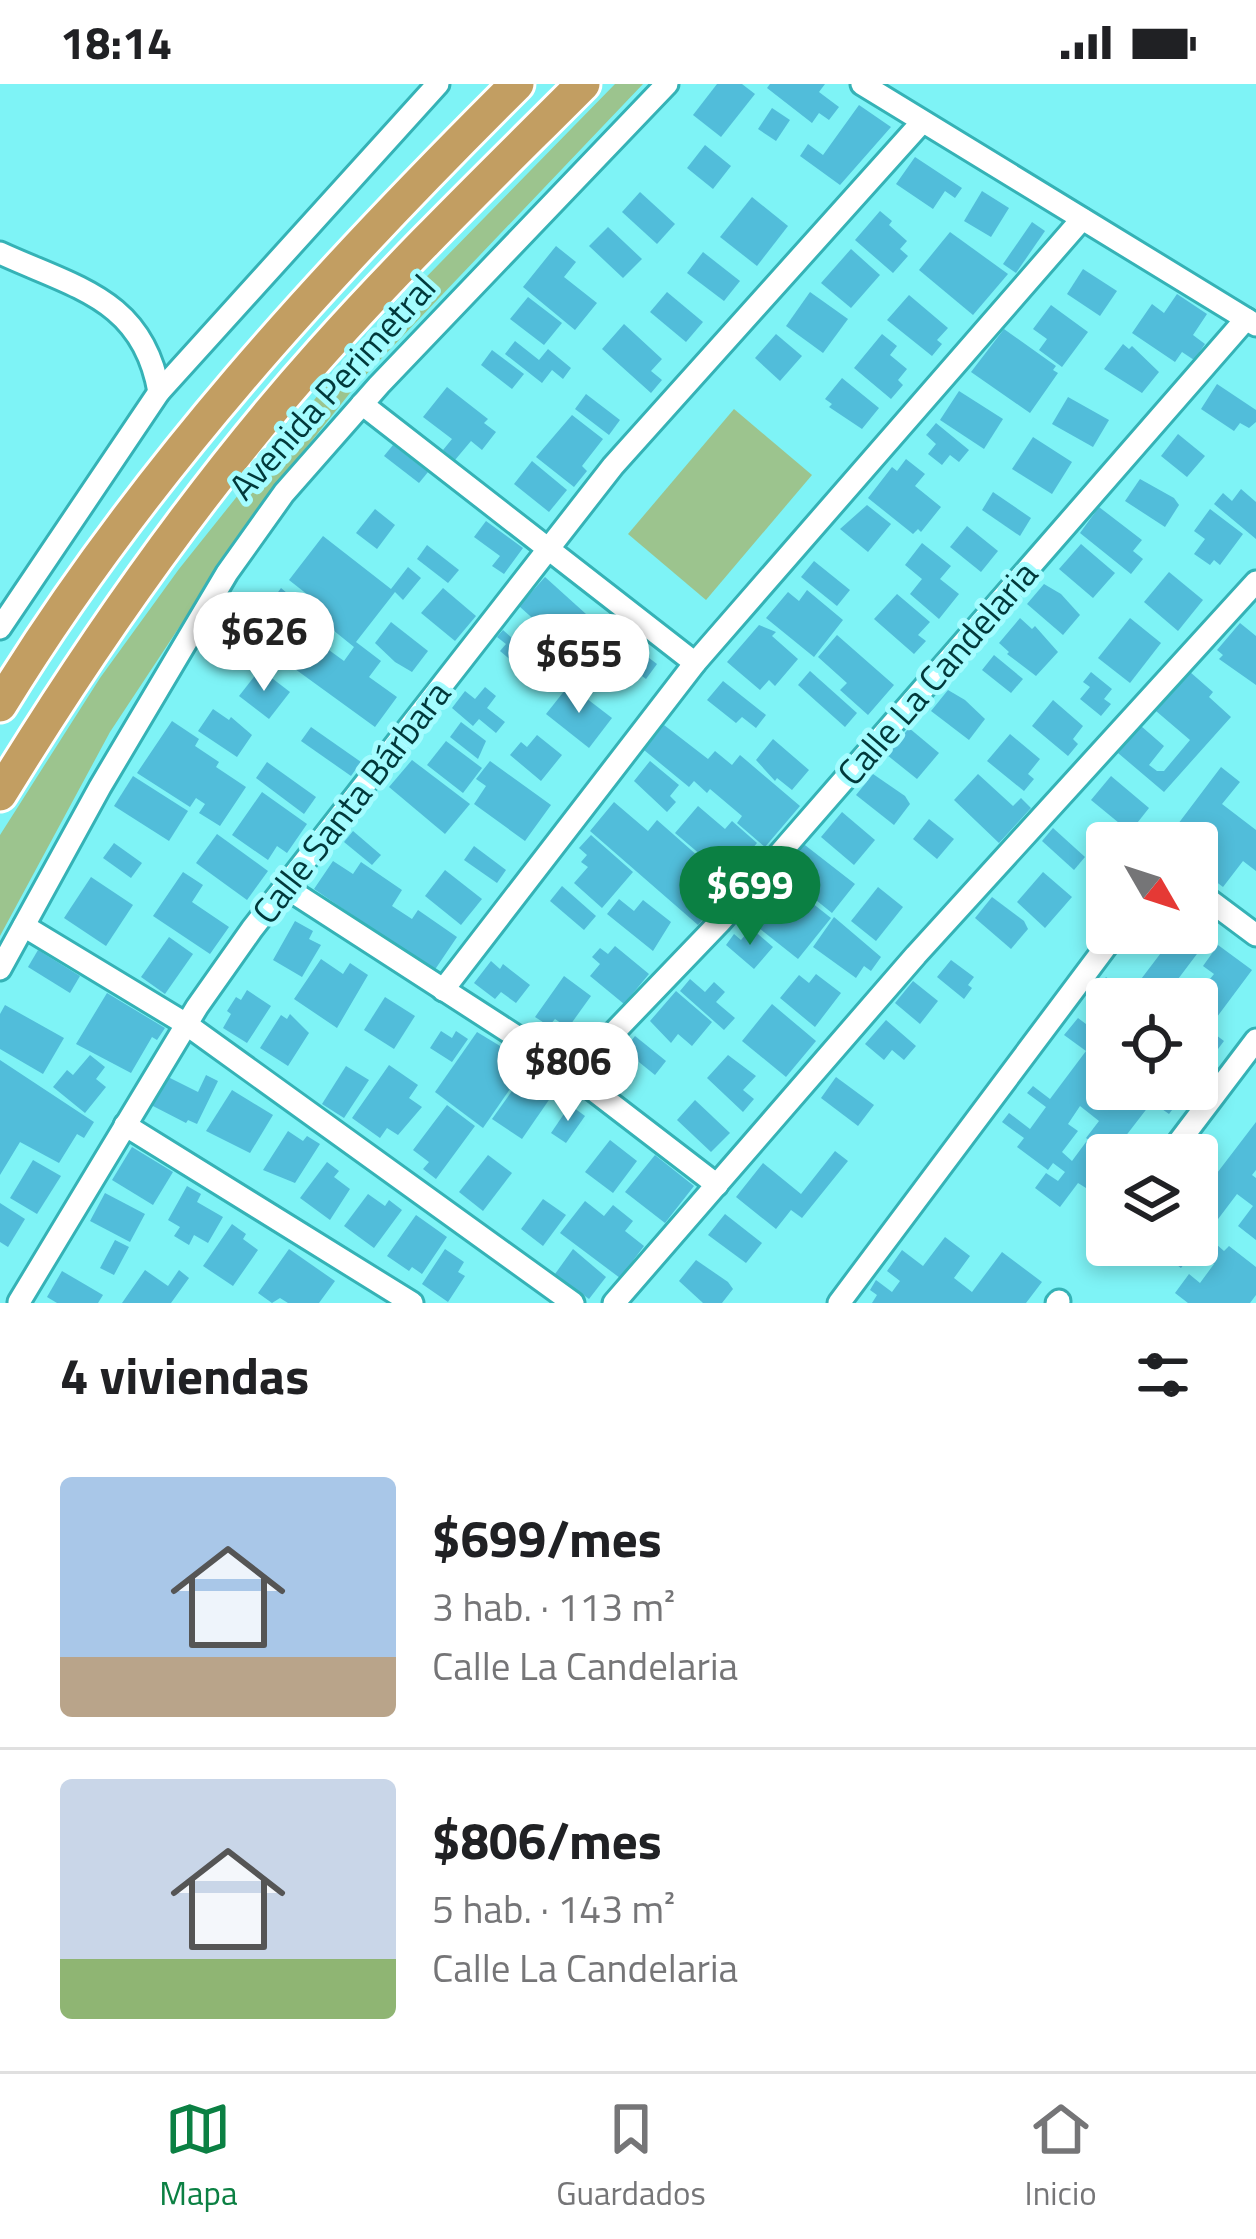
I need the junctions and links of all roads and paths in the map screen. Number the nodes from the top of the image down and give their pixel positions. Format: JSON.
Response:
{"nodes":[{"id":1,"x":438,"y":84,"type":"edge"},
{"id":2,"x":517,"y":84,"type":"edge"},
{"id":3,"x":584,"y":84,"type":"edge"},
{"id":4,"x":668,"y":84,"type":"edge"},
{"id":5,"x":862,"y":84,"type":"edge"},
{"id":6,"x":922,"y":122,"type":"junction"},
{"id":7,"x":1082,"y":219,"type":"junction"},
{"id":8,"x":0,"y":253,"type":"edge"},
{"id":9,"x":1251,"y":322,"type":"edge"},
{"id":10,"x":159,"y":392,"type":"junction"},
{"id":11,"x":362,"y":404,"type":"junction"},
{"id":12,"x":547,"y":548,"type":"junction"},
{"id":13,"x":1256,"y":582,"type":"edge"},
{"id":14,"x":0,"y":628,"type":"edge"},
{"id":15,"x":694,"y":663,"type":"junction"},
{"id":16,"x":0,"y":705,"type":"edge"},
{"id":17,"x":0,"y":794,"type":"edge"},
{"id":18,"x":285,"y":887,"type":"junction"},
{"id":19,"x":1218,"y":906,"type":"edge"},
{"id":20,"x":24,"y":926,"type":"junction"},
{"id":21,"x":1256,"y":935,"type":"edge"},
{"id":22,"x":1100,"y":954,"type":"edge"},
{"id":23,"x":0,"y":969,"type":"edge"},
{"id":24,"x":442,"y":990,"type":"junction"},
{"id":25,"x":186,"y":1024,"type":"junction"},
{"id":26,"x":1256,"y":1040,"type":"edge"},
{"id":27,"x":574,"y":1074,"type":"junction"},
{"id":28,"x":125,"y":1125,"type":"junction"},
{"id":29,"x":1185,"y":1134,"type":"edge"},
{"id":30,"x":717,"y":1185,"type":"junction"},
{"id":31,"x":0,"y":1291,"type":"edge"},
{"id":32,"x":20,"y":1302,"type":"edge"},
{"id":33,"x":412,"y":1303,"type":"edge"},
{"id":34,"x":572,"y":1303,"type":"edge"},
{"id":35,"x":614,"y":1303,"type":"edge"},
{"id":36,"x":839,"y":1303,"type":"edge"}],
"edges":[{"from":1,"to":10,"type":"street"},
{"from":2,"to":16,"type":"highway","name":"Avenida Perimetral"},
{"from":3,"to":17,"type":"highway","name":"Avenida Perimetral"},
{"from":4,"to":11,"type":"street","name":"Avenida Perimetral"},
{"from":5,"to":6,"type":"street"},
{"from":6,"to":7,"type":"street"},
{"from":6,"to":12,"type":"street","name":"Calle Santa Bárbara"},
{"from":7,"to":9,"type":"street"},
{"from":7,"to":15,"type":"street"},
{"from":8,"to":10,"type":"street"},
{"from":9,"to":27,"type":"street","name":"Calle La Candelaria"},
{"from":10,"to":14,"type":"street"},
{"from":11,"to":12,"type":"street"},
{"from":11,"to":20,"type":"street","name":"Avenida Perimetral"},
{"from":12,"to":15,"type":"street"},
{"from":12,"to":18,"type":"street","name":"Calle Santa Bárbara"},
{"from":13,"to":30,"type":"street"},
{"from":15,"to":24,"type":"street"},
{"from":18,"to":24,"type":"street"},
{"from":18,"to":25,"type":"street","name":"Calle Santa Bárbara"},
{"from":19,"to":21,"type":"street"},
{"from":20,"to":23,"type":"street","name":"Avenida Perimetral"},
{"from":20,"to":25,"type":"street"},
{"from":22,"to":36,"type":"street"},
{"from":24,"to":27,"type":"street"},
{"from":25,"to":28,"type":"street","name":"Calle Santa Bárbara"},
{"from":25,"to":34,"type":"street"},
{"from":26,"to":29,"type":"street"},
{"from":27,"to":30,"type":"street"},
{"from":28,"to":32,"type":"street","name":"Calle Santa Bárbara"},
{"from":28,"to":33,"type":"street"},
{"from":30,"to":35,"type":"street"},
{"from":31,"to":32,"type":"street"}]}
